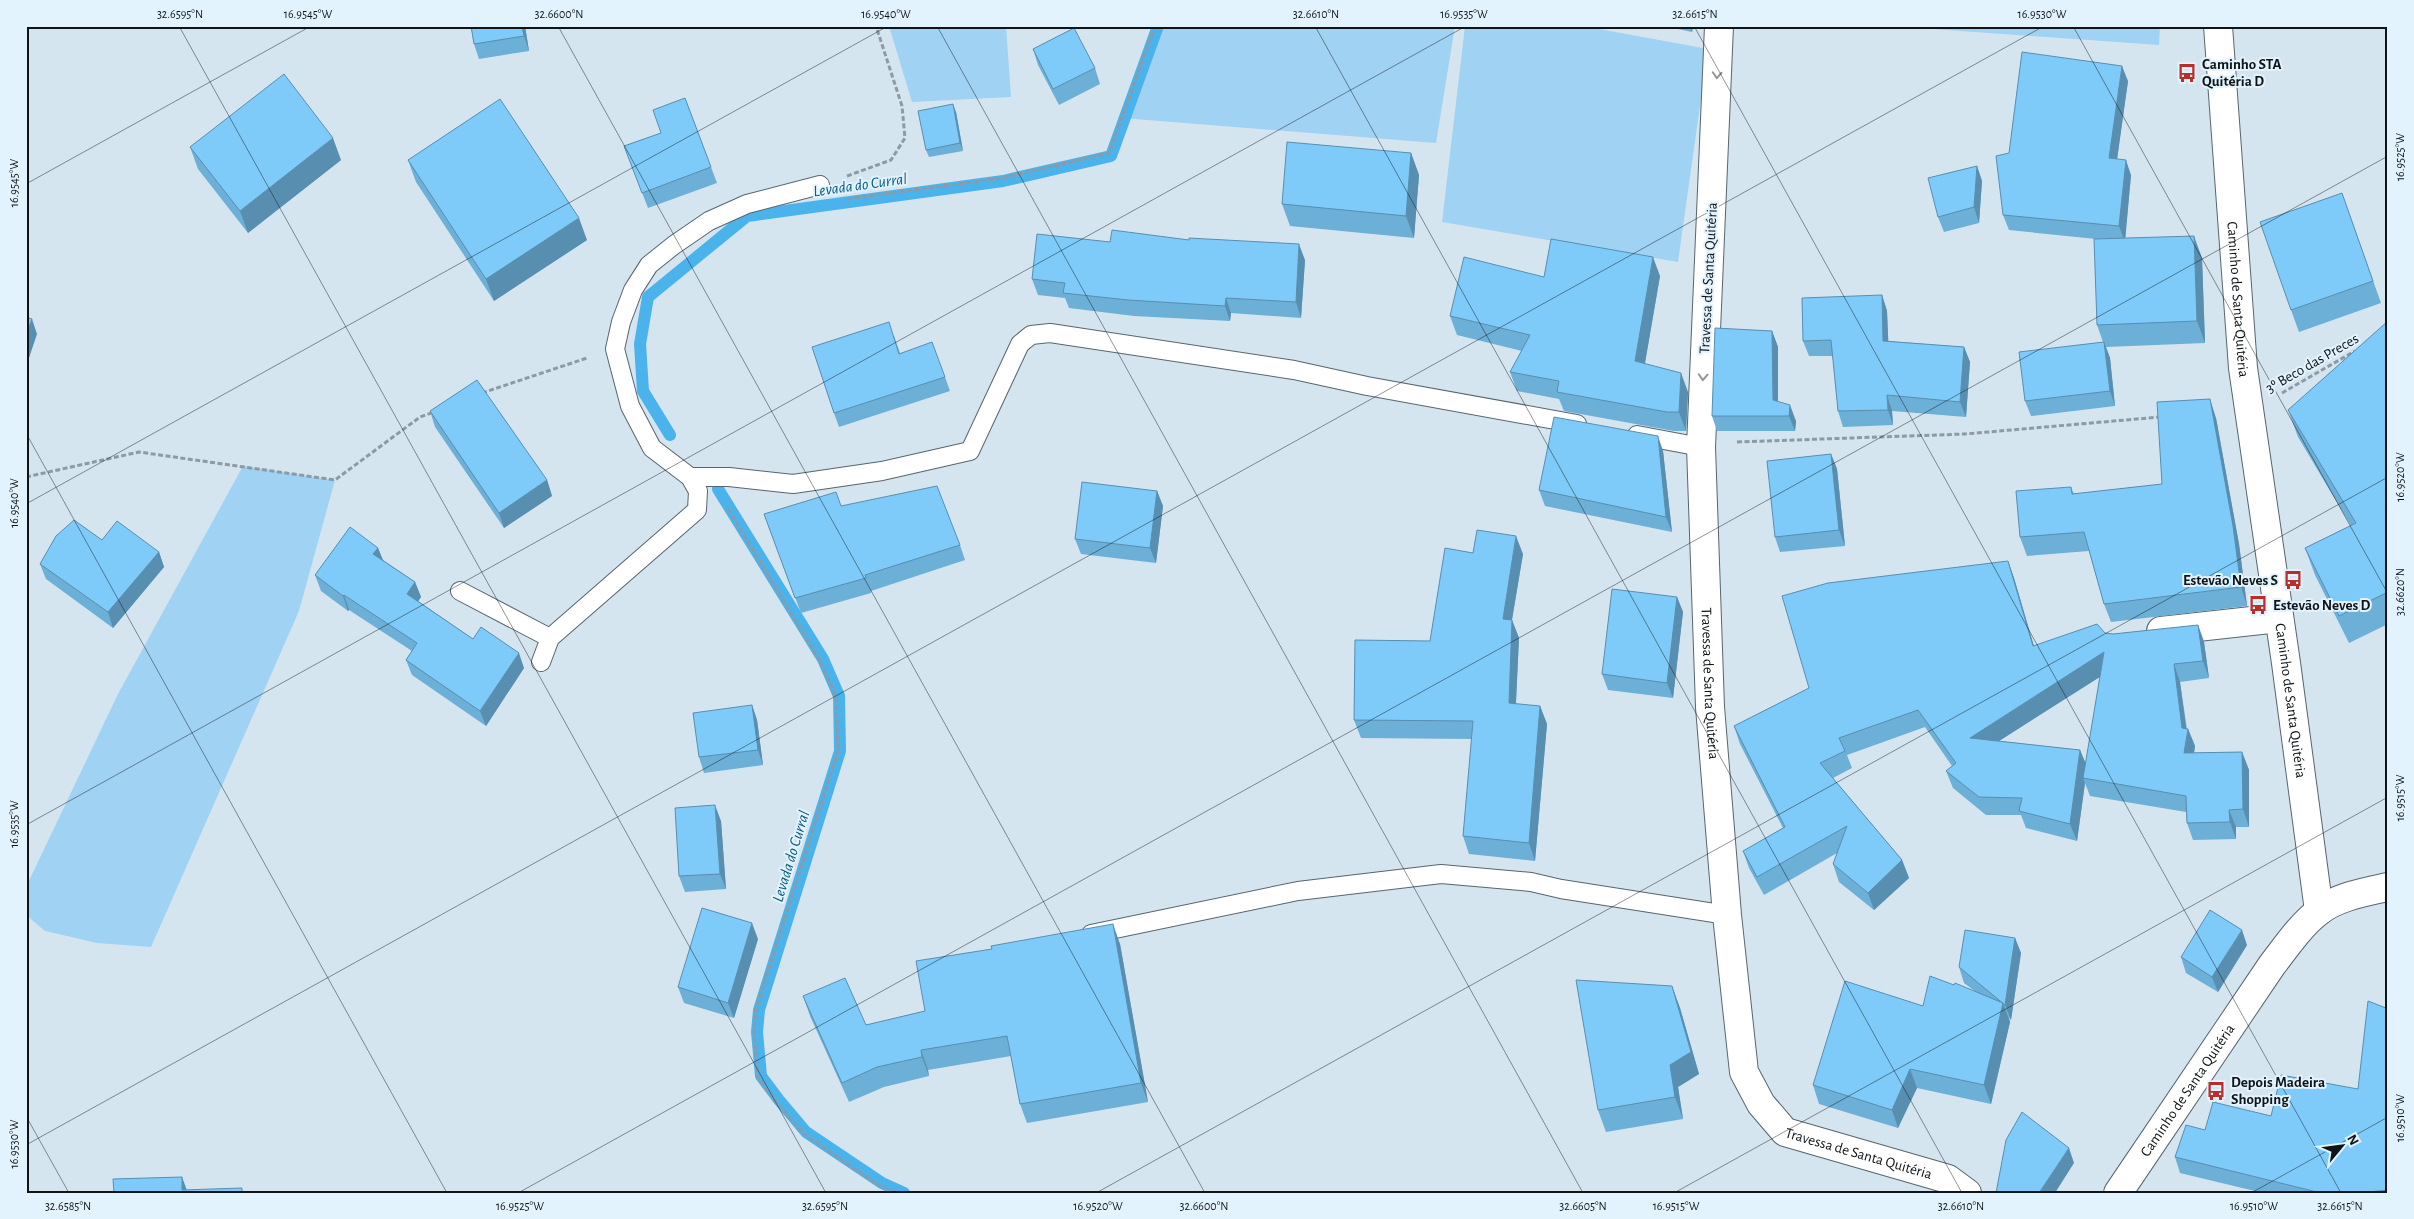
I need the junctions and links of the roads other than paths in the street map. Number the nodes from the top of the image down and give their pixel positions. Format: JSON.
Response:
{"nodes":[{"id":1,"x":1719,"y":26,"type":"edge"},
{"id":2,"x":2218,"y":26,"type":"edge"},
{"id":3,"x":820,"y":185,"type":"road end"},
{"id":4,"x":1595,"y":427,"type":"edge"},
{"id":5,"x":1624,"y":432,"type":"edge"},
{"id":6,"x":1701,"y":443,"type":"junction"},
{"id":7,"x":694,"y":484,"type":"junction"},
{"id":8,"x":460,"y":591,"type":"dead end"},
{"id":9,"x":2279,"y":618,"type":"junction"},
{"id":10,"x":2137,"y":634,"type":"edge"},
{"id":11,"x":550,"y":638,"type":"junction"},
{"id":12,"x":541,"y":662,"type":"dead end"},
{"id":13,"x":2388,"y":887,"type":"edge"},
{"id":14,"x":2319,"y":910,"type":"junction"},
{"id":15,"x":1727,"y":915,"type":"junction"},
{"id":16,"x":1076,"y":937,"type":"edge"},
{"id":17,"x":1967,"y":1193,"type":"edge"},
{"id":18,"x":2118,"y":1193,"type":"edge"}],
"edges":[{"from":1,"to":6,"type":"street","name":"Travessa de Santa Quitéria","one_way":true},
{"from":2,"to":9,"type":"street","name":"Caminho de Santa Quitéria"},
{"from":3,"to":7,"type":"lane"},
{"from":4,"to":7,"type":"lane"},
{"from":5,"to":6,"type":"lane"},
{"from":6,"to":15,"type":"street","name":"Travessa de Santa Quitéria"},
{"from":7,"to":11,"type":"lane"},
{"from":8,"to":11,"type":"lane"},
{"from":9,"to":10,"type":"street"},
{"from":9,"to":14,"type":"street","name":"Caminho de Santa Quitéria"},
{"from":11,"to":12,"type":"lane"},
{"from":13,"to":14,"type":"street"},
{"from":14,"to":18,"type":"street","name":"Caminho de Santa Quitéria"},
{"from":15,"to":16,"type":"lane"},
{"from":15,"to":17,"type":"street","name":"Travessa de Santa Quitéria"}]}
